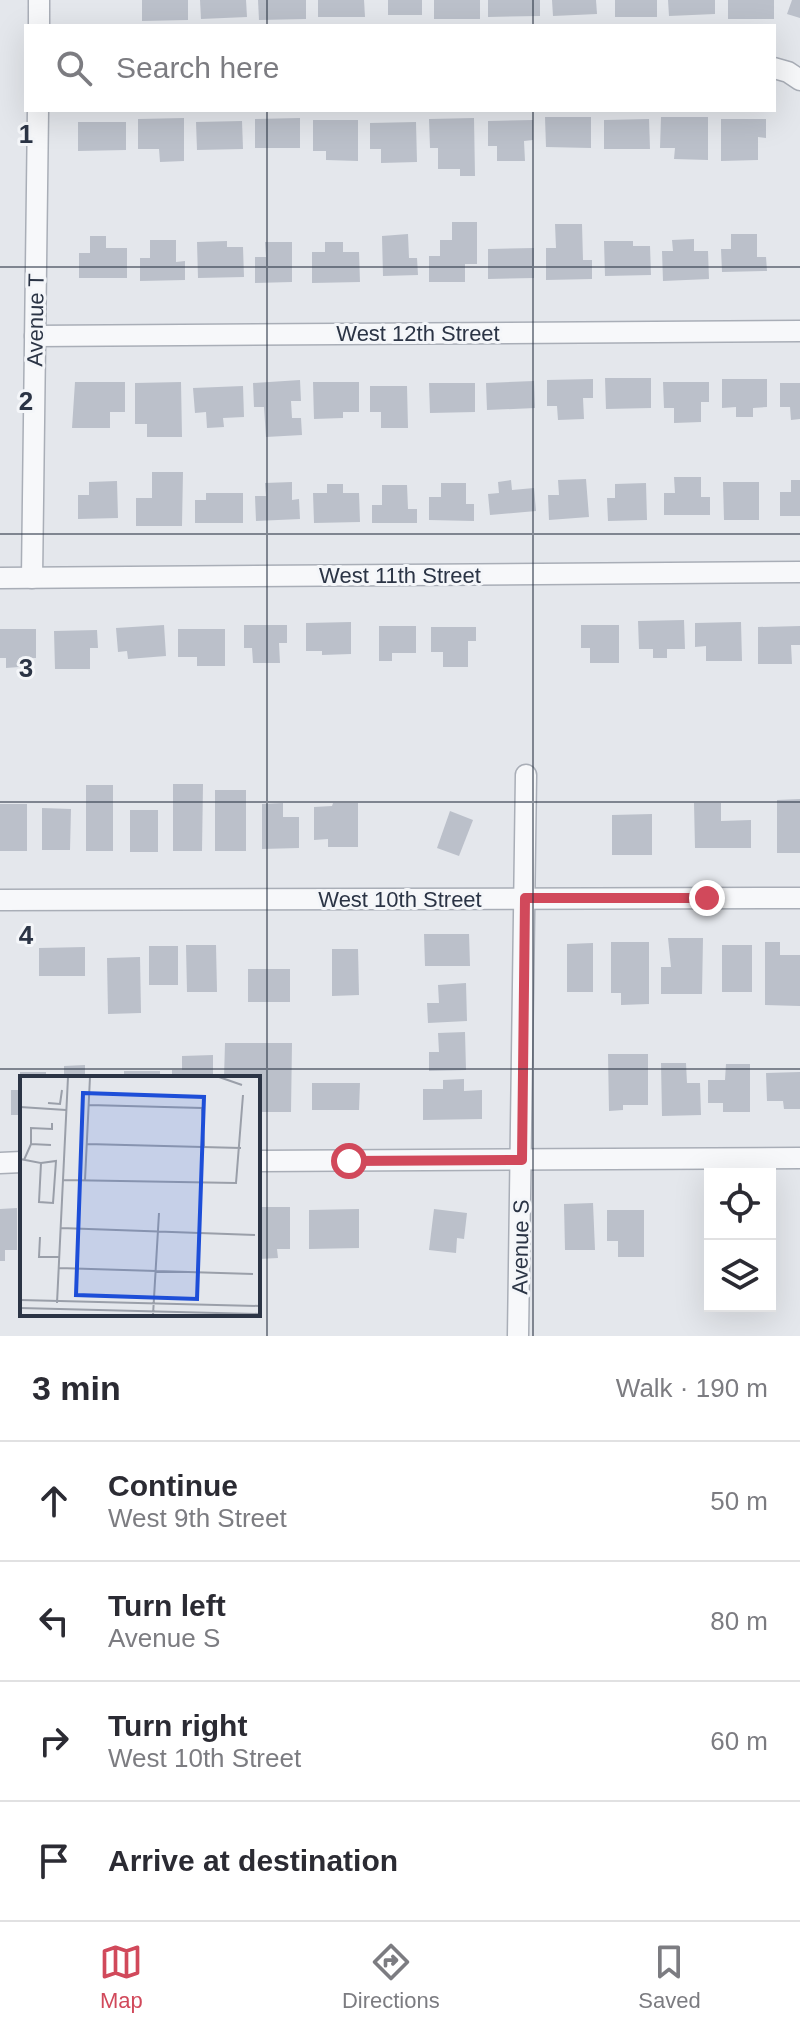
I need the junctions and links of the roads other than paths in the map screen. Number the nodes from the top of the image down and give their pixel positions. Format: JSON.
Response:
{"nodes":[{"id":1,"x":39,"y":0,"type":"edge"},
{"id":2,"x":39,"y":24,"type":"edge"},
{"id":3,"x":776,"y":69,"type":"edge"},
{"id":4,"x":800,"y":80,"type":"edge"},
{"id":5,"x":38,"y":112,"type":"edge"},
{"id":6,"x":800,"y":331,"type":"edge"},
{"id":7,"x":35,"y":336,"type":"junction"},
{"id":8,"x":800,"y":572,"type":"edge"},
{"id":9,"x":0,"y":578,"type":"edge"},
{"id":10,"x":32,"y":578,"type":"junction"},
{"id":11,"x":526,"y":775,"type":"dead end"},
{"id":12,"x":525,"y":898,"type":"junction"},
{"id":13,"x":800,"y":898,"type":"edge"},
{"id":14,"x":0,"y":900,"type":"edge"},
{"id":15,"x":800,"y":1158,"type":"edge"},
{"id":16,"x":522,"y":1160,"type":"junction"},
{"id":17,"x":260,"y":1161,"type":"edge"},
{"id":18,"x":20,"y":1162,"type":"edge"},
{"id":19,"x":0,"y":1163,"type":"edge"},
{"id":20,"x":518,"y":1336,"type":"edge"}],
"edges":[{"from":1,"to":2,"type":"street"},
{"from":3,"to":4,"type":"street"},
{"from":5,"to":7,"type":"street","name":"Avenue T"},
{"from":6,"to":7,"type":"street","name":"West 12th Street"},
{"from":7,"to":10,"type":"street","name":"Avenue T"},
{"from":8,"to":10,"type":"street","name":"West 11th Street"},
{"from":9,"to":10,"type":"street","name":"West 11th Street"},
{"from":11,"to":12,"type":"street","name":"Avenue S"},
{"from":12,"to":13,"type":"street","name":"West 10th Street"},
{"from":12,"to":14,"type":"street","name":"West 10th Street"},
{"from":12,"to":16,"type":"street","name":"Avenue S"},
{"from":15,"to":16,"type":"street"},
{"from":16,"to":17,"type":"street"},
{"from":16,"to":20,"type":"street","name":"Avenue S"},
{"from":18,"to":19,"type":"street"}]}
